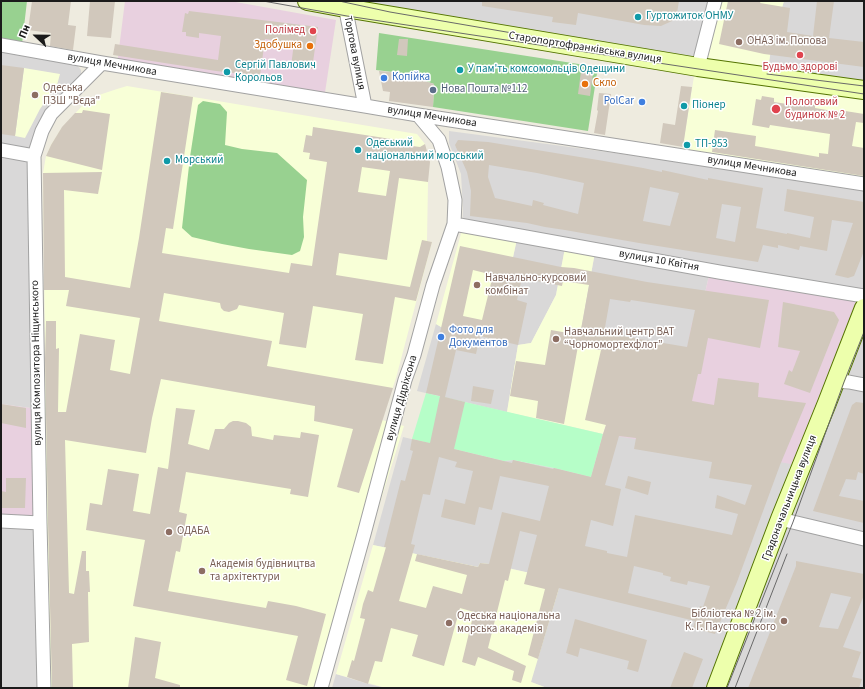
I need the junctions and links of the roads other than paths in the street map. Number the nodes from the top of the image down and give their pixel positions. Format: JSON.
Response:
{"nodes":[{"id":1,"x":307,"y":1,"type":"edge"},
{"id":2,"x":715,"y":1,"type":"edge"},
{"id":3,"x":344,"y":5,"type":"edge"},
{"id":4,"x":1,"y":45,"type":"edge"},
{"id":5,"x":102,"y":63,"type":"junction"},
{"id":6,"x":698,"y":67,"type":"junction"},
{"id":7,"x":864,"y":90,"type":"edge"},
{"id":8,"x":365,"y":106,"type":"junction"},
{"id":9,"x":418,"y":115,"type":"junction"},
{"id":10,"x":1,"y":150,"type":"edge"},
{"id":11,"x":34,"y":156,"type":"junction"},
{"id":12,"x":864,"y":184,"type":"edge"},
{"id":13,"x":454,"y":224,"type":"junction"},
{"id":14,"x":864,"y":296,"type":"edge"},
{"id":15,"x":864,"y":308,"type":"edge"},
{"id":16,"x":835,"y":381,"type":"junction"},
{"id":17,"x":864,"y":385,"type":"edge"},
{"id":18,"x":780,"y":519,"type":"junction"},
{"id":19,"x":1,"y":521,"type":"edge"},
{"id":20,"x":40,"y":524,"type":"junction"},
{"id":21,"x":864,"y":540,"type":"edge"},
{"id":22,"x":44,"y":688,"type":"edge"},
{"id":23,"x":321,"y":688,"type":"edge"},
{"id":24,"x":716,"y":688,"type":"edge"}],
"edges":[{"from":1,"to":3,"type":"main road","name":"Старопортофранківська вулиця"},
{"from":2,"to":6,"type":"street"},
{"from":3,"to":6,"type":"main road","name":"Старопортофранківська вулиця"},
{"from":3,"to":8,"type":"street","name":"Торгова вулиця"},
{"from":4,"to":5,"type":"street","name":"вулиця Мечникова"},
{"from":5,"to":8,"type":"street","name":"вулиця Мечникова"},
{"from":5,"to":11,"type":"street","name":"вулиця Композитора Ніщинського"},
{"from":6,"to":7,"type":"main road","name":"Старопортофранківська вулиця"},
{"from":8,"to":9,"type":"street","name":"вулиця Мечникова"},
{"from":9,"to":12,"type":"street","name":"вулиця Мечникова"},
{"from":9,"to":13,"type":"street","name":"вулиця Дідріхсона"},
{"from":10,"to":11,"type":"street"},
{"from":11,"to":20,"type":"street","name":"вулиця Композитора Ніщинського"},
{"from":13,"to":14,"type":"street","name":"вулиця 10 Квітня"},
{"from":13,"to":23,"type":"street","name":"вулиця Дідріхсона"},
{"from":15,"to":16,"type":"main road","name":"Градоначальницька вулиця"},
{"from":16,"to":17,"type":"street"},
{"from":16,"to":18,"type":"main road","name":"Градоначальницька вулиця"},
{"from":18,"to":21,"type":"street"},
{"from":18,"to":24,"type":"main road","name":"Градоначальницька вулиця"},
{"from":19,"to":20,"type":"street"},
{"from":20,"to":22,"type":"street","name":"вулиця Композитора Ніщинського"}]}
